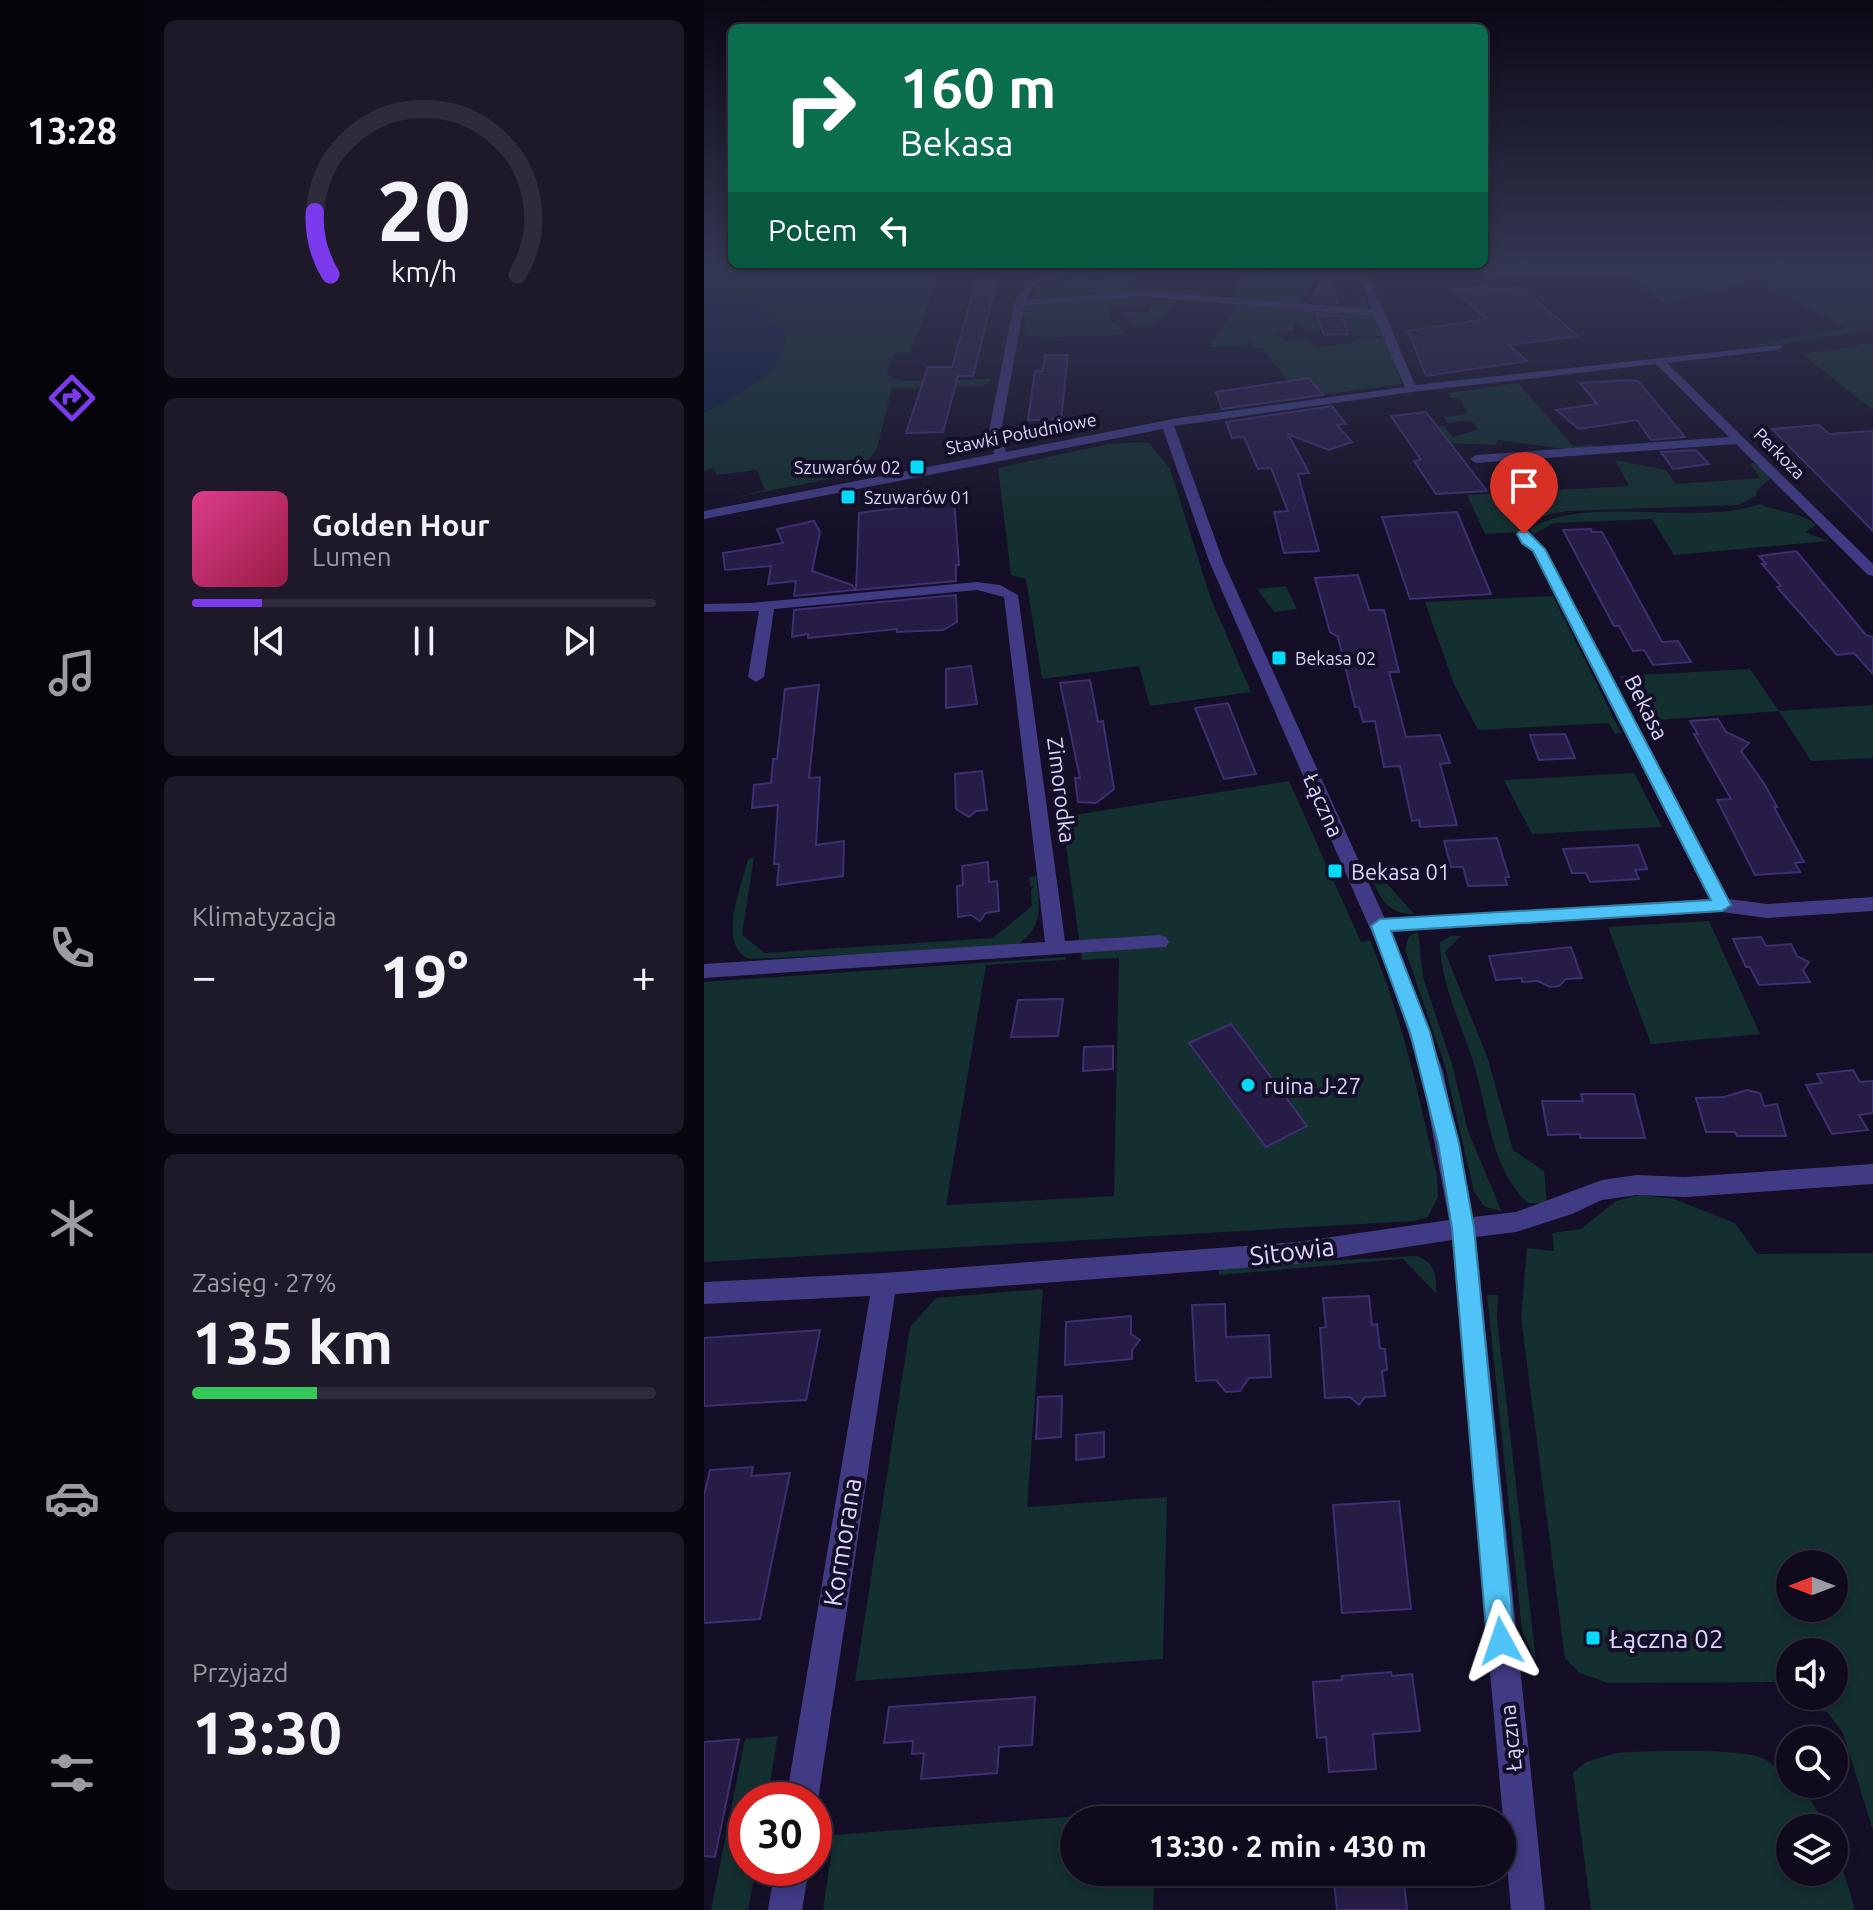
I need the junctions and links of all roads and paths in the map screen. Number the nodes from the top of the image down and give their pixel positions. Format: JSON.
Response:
{"nodes":[{"id":1,"x":1011,"y":358,"type":"edge"},
{"id":2,"x":1397,"y":358,"type":"edge"},
{"id":3,"x":1690,"y":358,"type":"edge"},
{"id":4,"x":1660,"y":362,"type":"junction"},
{"id":5,"x":1412,"y":389,"type":"junction"},
{"id":6,"x":1167,"y":424,"type":"junction"},
{"id":7,"x":1742,"y":440,"type":"junction"},
{"id":8,"x":1000,"y":455,"type":"junction"},
{"id":9,"x":1476,"y":459,"type":"dead end"},
{"id":10,"x":704,"y":515,"type":"edge"},
{"id":11,"x":1524,"y":534,"type":"dead end"},
{"id":12,"x":1873,"y":572,"type":"edge"},
{"id":13,"x":767,"y":605,"type":"junction"},
{"id":14,"x":704,"y":608,"type":"edge"},
{"id":15,"x":756,"y":677,"type":"dead end"},
{"id":16,"x":1873,"y":904,"type":"edge"},
{"id":17,"x":1722,"y":905,"type":"junction"},
{"id":18,"x":1380,"y":926,"type":"junction"},
{"id":19,"x":1159,"y":942,"type":"dead end"},
{"id":20,"x":1056,"y":949,"type":"junction"},
{"id":21,"x":704,"y":971,"type":"edge"},
{"id":22,"x":1873,"y":1174,"type":"edge"},
{"id":23,"x":1463,"y":1228,"type":"junction"},
{"id":24,"x":884,"y":1284,"type":"junction"},
{"id":25,"x":704,"y":1293,"type":"edge"},
{"id":26,"x":805,"y":1782,"type":"edge"},
{"id":27,"x":789,"y":1886,"type":"edge"},
{"id":28,"x":785,"y":1910,"type":"edge"},
{"id":29,"x":1528,"y":1910,"type":"edge"}],
"edges":[{"from":1,"to":8,"type":"street"},
{"from":2,"to":5,"type":"street"},
{"from":3,"to":4,"type":"street","name":"Stawki Południowe"},
{"from":4,"to":5,"type":"street","name":"Stawki Południowe"},
{"from":4,"to":7,"type":"street","name":"Perkoza"},
{"from":5,"to":6,"type":"street","name":"Stawki Południowe"},
{"from":6,"to":8,"type":"street","name":"Stawki Południowe"},
{"from":6,"to":18,"type":"street","name":"Łączna"},
{"from":7,"to":9,"type":"street"},
{"from":7,"to":12,"type":"street","name":"Perkoza"},
{"from":8,"to":10,"type":"street","name":"Stawki Południowe"},
{"from":11,"to":17,"type":"street","name":"Bekasa"},
{"from":13,"to":14,"type":"street","name":"Zimorodka"},
{"from":13,"to":15,"type":"street"},
{"from":13,"to":20,"type":"street","name":"Zimorodka"},
{"from":16,"to":17,"type":"street"},
{"from":17,"to":18,"type":"street"},
{"from":18,"to":23,"type":"street","name":"Łączna"},
{"from":19,"to":20,"type":"street"},
{"from":20,"to":21,"type":"street"},
{"from":22,"to":23,"type":"street","name":"Sitowia"},
{"from":23,"to":24,"type":"street","name":"Sitowia"},
{"from":23,"to":29,"type":"street","name":"Łączna"},
{"from":24,"to":25,"type":"street","name":"Sitowia"},
{"from":24,"to":26,"type":"street","name":"Kormorana"},
{"from":27,"to":28,"type":"street"}]}
